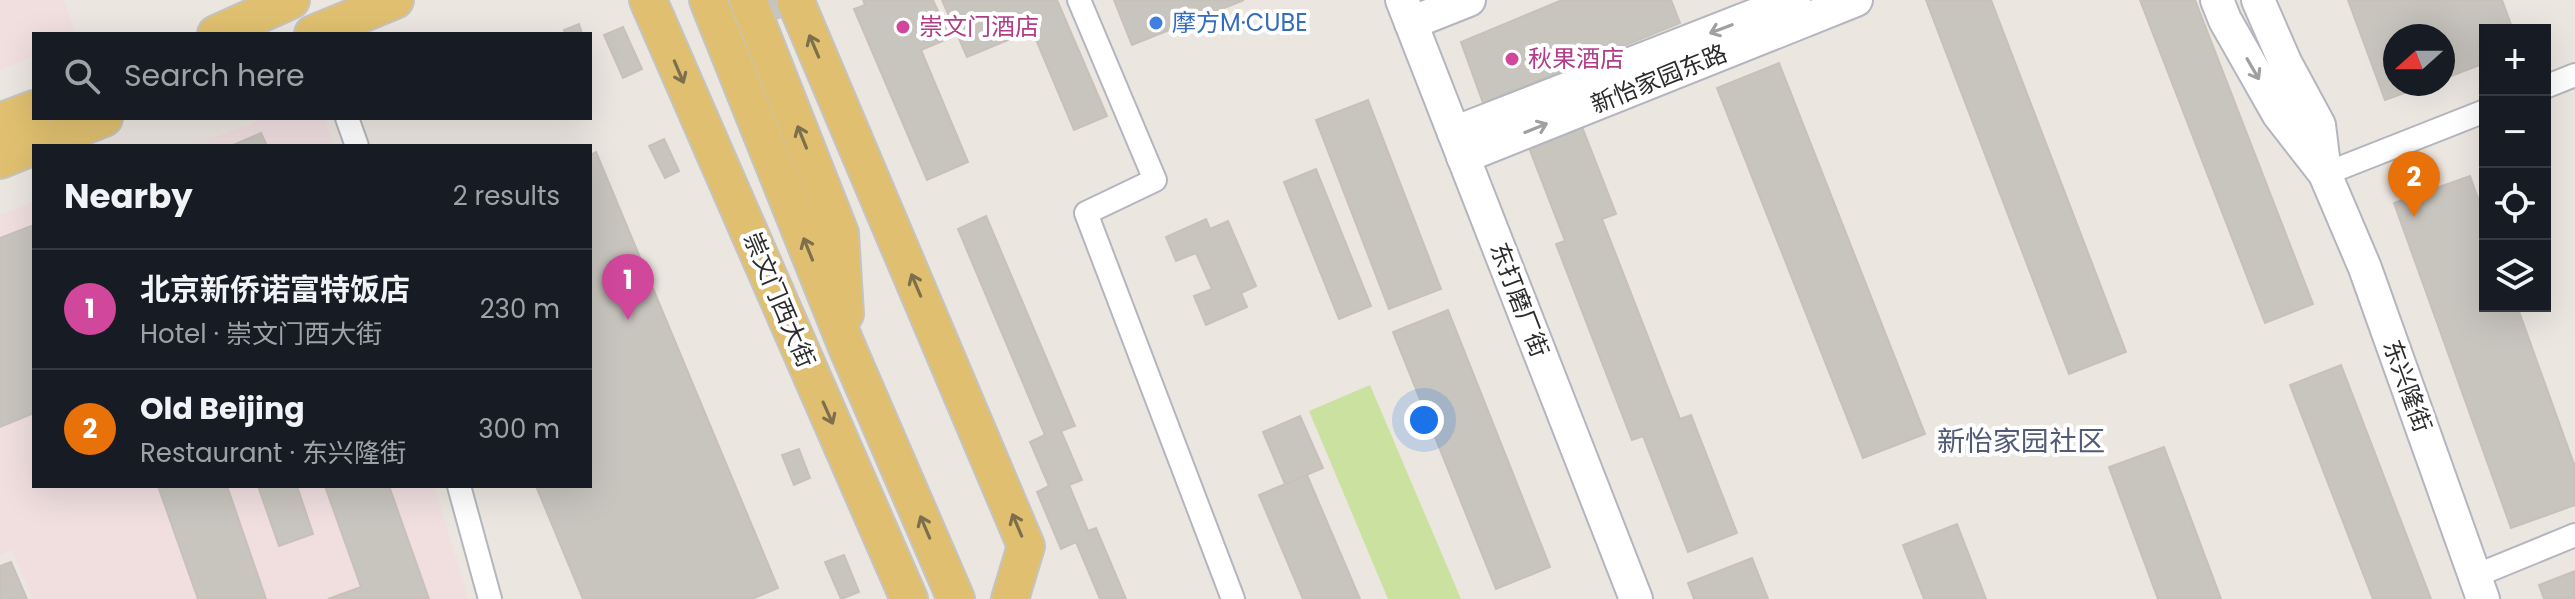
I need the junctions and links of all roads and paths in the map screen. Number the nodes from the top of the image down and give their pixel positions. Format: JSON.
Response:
{"nodes":[{"id":1,"x":291,"y":0,"type":"edge"},
{"id":2,"x":395,"y":0,"type":"edge"},
{"id":3,"x":648,"y":0,"type":"edge"},
{"id":4,"x":708,"y":0,"type":"edge"},
{"id":5,"x":748,"y":0,"type":"edge"},
{"id":6,"x":795,"y":0,"type":"edge"},
{"id":7,"x":1079,"y":0,"type":"edge"},
{"id":8,"x":1469,"y":0,"type":"edge"},
{"id":9,"x":1794,"y":0,"type":"edge"},
{"id":10,"x":1856,"y":0,"type":"edge"},
{"id":11,"x":2217,"y":0,"type":"edge"},
{"id":12,"x":2258,"y":0,"type":"edge"},
{"id":13,"x":1406,"y":12,"type":"edge"},
{"id":14,"x":1763,"y":16,"type":"edge"},
{"id":15,"x":220,"y":32,"type":"edge"},
{"id":16,"x":319,"y":32,"type":"edge"},
{"id":17,"x":2575,"y":75,"type":"edge"},
{"id":18,"x":2551,"y":85,"type":"edge"},
{"id":19,"x":32,"y":110,"type":"edge"},
{"id":20,"x":2479,"y":113,"type":"edge"},
{"id":21,"x":99,"y":120,"type":"edge"},
{"id":22,"x":348,"y":120,"type":"edge"},
{"id":23,"x":0,"y":122,"type":"edge"},
{"id":24,"x":40,"y":144,"type":"edge"},
{"id":25,"x":356,"y":144,"type":"edge"},
{"id":26,"x":1459,"y":145,"type":"junction"},
{"id":27,"x":32,"y":147,"type":"edge"},
{"id":28,"x":0,"y":160,"type":"edge"},
{"id":29,"x":2325,"y":174,"type":"junction"},
{"id":30,"x":847,"y":347,"type":"junction"},
{"id":31,"x":460,"y":488,"type":"edge"},
{"id":32,"x":2575,"y":535,"type":"edge"},
{"id":33,"x":2479,"y":587,"type":"edge"},
{"id":34,"x":490,"y":599,"type":"edge"},
{"id":35,"x":909,"y":599,"type":"edge"},
{"id":36,"x":956,"y":599,"type":"edge"},
{"id":37,"x":1010,"y":599,"type":"edge"},
{"id":38,"x":1233,"y":599,"type":"edge"},
{"id":39,"x":1636,"y":599,"type":"edge"}],
"edges":[{"from":1,"to":15,"type":"main road"},
{"from":2,"to":16,"type":"main road"},
{"from":3,"to":35,"type":"main road","name":"崇文门西大街","one_way":true},
{"from":30,"to":4,"type":"main road","name":"崇文门西大街","one_way":true},
{"from":30,"to":5,"type":"main road","one_way":true},
{"from":37,"to":6,"type":"main road","one_way":true},
{"from":7,"to":38,"type":"street"},
{"from":8,"to":13,"type":"street"},
{"from":9,"to":14,"type":"street","name":"新怡家园东路"},
{"from":10,"to":14,"type":"street","name":"新怡家园东路"},
{"from":11,"to":29,"type":"street","name":"东兴隆街","one_way":true},
{"from":12,"to":29,"type":"street","name":"东兴隆街"},
{"from":13,"to":26,"type":"street","name":"东打磨厂街"},
{"from":14,"to":26,"type":"street","name":"新怡家园东路"},
{"from":17,"to":18,"type":"street"},
{"from":19,"to":23,"type":"main road"},
{"from":20,"to":29,"type":"street"},
{"from":21,"to":24,"type":"main road"},
{"from":22,"to":25,"type":"street"},
{"from":26,"to":39,"type":"street","name":"东打磨厂街"},
{"from":27,"to":28,"type":"main road"},
{"from":29,"to":33,"type":"street","name":"东兴隆街"},
{"from":36,"to":30,"type":"main road","name":"崇文门西大街","one_way":true},
{"from":31,"to":34,"type":"street"},
{"from":32,"to":33,"type":"street"}]}
